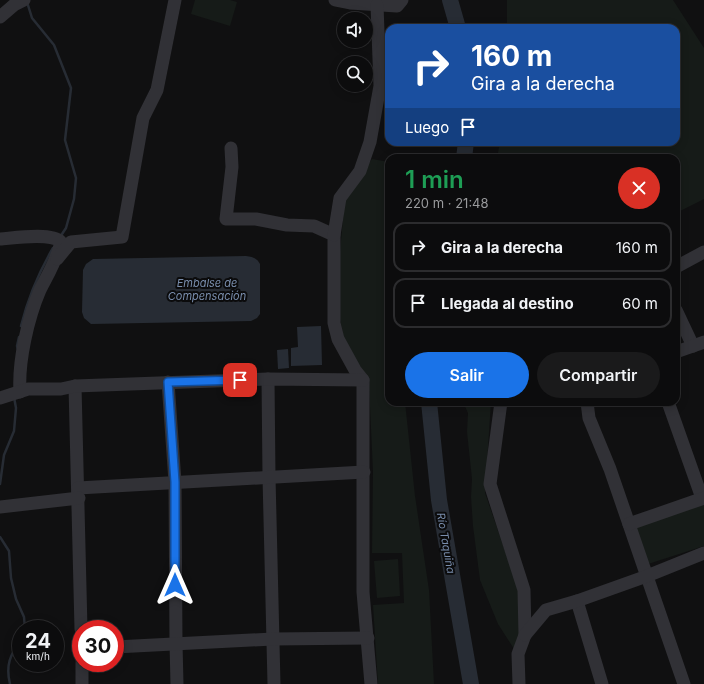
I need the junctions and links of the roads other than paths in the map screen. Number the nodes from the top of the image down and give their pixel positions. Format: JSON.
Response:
{"nodes":[{"id":1,"x":175,"y":0,"type":"edge"},
{"id":2,"x":335,"y":0,"type":"edge"},
{"id":3,"x":402,"y":0,"type":"edge"},
{"id":4,"x":13,"y":2,"type":"edge"},
{"id":5,"x":377,"y":5,"type":"junction"},
{"id":6,"x":0,"y":16,"type":"edge"},
{"id":7,"x":231,"y":148,"type":"dead end"},
{"id":8,"x":334,"y":235,"type":"junction"},
{"id":9,"x":0,"y":239,"type":"edge"},
{"id":10,"x":704,"y":252,"type":"edge"},
{"id":11,"x":57,"y":259,"type":"junction"},
{"id":12,"x":680,"y":265,"type":"edge"},
{"id":13,"x":680,"y":316,"type":"edge"},
{"id":14,"x":699,"y":344,"type":"edge"},
{"id":15,"x":680,"y":351,"type":"edge"},
{"id":16,"x":268,"y":379,"type":"junction"},
{"id":17,"x":363,"y":380,"type":"junction"},
{"id":18,"x":168,"y":382,"type":"junction"},
{"id":19,"x":75,"y":386,"type":"junction"},
{"id":20,"x":20,"y":392,"type":"junction"},
{"id":21,"x":0,"y":398,"type":"edge"},
{"id":22,"x":500,"y":406,"type":"edge"},
{"id":23,"x":588,"y":406,"type":"edge"},
{"id":24,"x":669,"y":406,"type":"edge"},
{"id":25,"x":364,"y":472,"type":"junction"},
{"id":26,"x":269,"y":477,"type":"junction"},
{"id":27,"x":175,"y":482,"type":"junction"},
{"id":28,"x":79,"y":493,"type":"junction"},
{"id":29,"x":703,"y":498,"type":"edge"},
{"id":30,"x":0,"y":507,"type":"edge"},
{"id":31,"x":629,"y":524,"type":"junction"},
{"id":32,"x":704,"y":553,"type":"edge"},
{"id":33,"x":647,"y":576,"type":"junction"},
{"id":34,"x":578,"y":601,"type":"junction"},
{"id":35,"x":81,"y":620,"type":"edge"},
{"id":36,"x":525,"y":635,"type":"junction"},
{"id":37,"x":368,"y":638,"type":"junction"},
{"id":38,"x":273,"y":639,"type":"junction"},
{"id":39,"x":176,"y":644,"type":"junction"},
{"id":40,"x":124,"y":647,"type":"edge"},
{"id":41,"x":519,"y":667,"type":"junction"},
{"id":42,"x":82,"y":672,"type":"edge"},
{"id":43,"x":82,"y":684,"type":"edge"},
{"id":44,"x":177,"y":684,"type":"edge"},
{"id":45,"x":274,"y":684,"type":"edge"},
{"id":46,"x":371,"y":684,"type":"edge"},
{"id":47,"x":512,"y":684,"type":"edge"},
{"id":48,"x":519,"y":684,"type":"edge"},
{"id":49,"x":602,"y":684,"type":"edge"},
{"id":50,"x":684,"y":684,"type":"edge"}],
"edges":[{"from":1,"to":11,"type":"street"},
{"from":2,"to":5,"type":"street"},
{"from":3,"to":5,"type":"street"},
{"from":4,"to":6,"type":"street"},
{"from":5,"to":8,"type":"street"},
{"from":7,"to":8,"type":"street"},
{"from":8,"to":17,"type":"street"},
{"from":9,"to":11,"type":"street"},
{"from":10,"to":12,"type":"street"},
{"from":11,"to":20,"type":"street"},
{"from":13,"to":14,"type":"street"},
{"from":14,"to":15,"type":"street"},
{"from":16,"to":17,"type":"street"},
{"from":16,"to":18,"type":"street"},
{"from":16,"to":26,"type":"street"},
{"from":17,"to":25,"type":"street"},
{"from":18,"to":19,"type":"street"},
{"from":18,"to":27,"type":"street"},
{"from":19,"to":20,"type":"street"},
{"from":19,"to":28,"type":"street"},
{"from":20,"to":21,"type":"street"},
{"from":22,"to":36,"type":"street"},
{"from":23,"to":31,"type":"street"},
{"from":24,"to":29,"type":"street"},
{"from":25,"to":26,"type":"street"},
{"from":25,"to":37,"type":"street"},
{"from":26,"to":27,"type":"street"},
{"from":26,"to":38,"type":"street"},
{"from":27,"to":28,"type":"street"},
{"from":27,"to":39,"type":"street"},
{"from":28,"to":30,"type":"street"},
{"from":28,"to":35,"type":"street"},
{"from":29,"to":31,"type":"street"},
{"from":31,"to":33,"type":"street"},
{"from":32,"to":33,"type":"street"},
{"from":33,"to":34,"type":"street"},
{"from":33,"to":50,"type":"street"},
{"from":34,"to":36,"type":"street"},
{"from":34,"to":49,"type":"street"},
{"from":36,"to":41,"type":"street"},
{"from":37,"to":38,"type":"street"},
{"from":37,"to":46,"type":"street"},
{"from":38,"to":39,"type":"street"},
{"from":38,"to":45,"type":"street"},
{"from":39,"to":40,"type":"street"},
{"from":39,"to":44,"type":"street"},
{"from":41,"to":47,"type":"street"},
{"from":41,"to":48,"type":"street"},
{"from":42,"to":43,"type":"street"}]}
